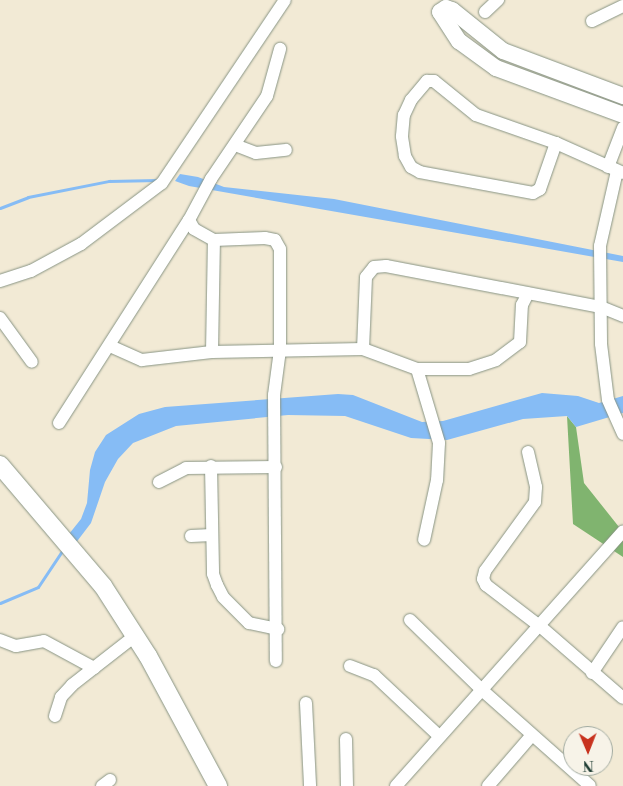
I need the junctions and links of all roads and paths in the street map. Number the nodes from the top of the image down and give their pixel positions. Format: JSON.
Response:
{"nodes":[{"id":1,"x":285,"y":0,"type":"edge"},
{"id":2,"x":498,"y":0,"type":"edge"},
{"id":3,"x":623,"y":6,"type":"edge"},
{"id":4,"x":485,"y":12,"type":"dead end"},
{"id":5,"x":592,"y":21,"type":"dead end"},
{"id":6,"x":280,"y":49,"type":"dead end"},
{"id":7,"x":623,"y":96,"type":"edge"},
{"id":8,"x":623,"y":115,"type":"edge"},
{"id":9,"x":623,"y":128,"type":"edge"},
{"id":10,"x":556,"y":143,"type":"junction"},
{"id":11,"x":235,"y":145,"type":"junction"},
{"id":12,"x":286,"y":150,"type":"dead end"},
{"id":13,"x":616,"y":171,"type":"edge"},
{"id":14,"x":189,"y":220,"type":"junction"},
{"id":15,"x":214,"y":240,"type":"junction"},
{"id":16,"x":0,"y":282,"type":"edge"},
{"id":17,"x":528,"y":293,"type":"junction"},
{"id":18,"x":601,"y":307,"type":"junction"},
{"id":19,"x":623,"y":316,"type":"edge"},
{"id":20,"x":0,"y":318,"type":"edge"},
{"id":21,"x":110,"y":346,"type":"junction"},
{"id":22,"x":363,"y":349,"type":"junction"},
{"id":23,"x":280,"y":350,"type":"junction"},
{"id":24,"x":212,"y":352,"type":"junction"},
{"id":25,"x":32,"y":362,"type":"dead end"},
{"id":26,"x":417,"y":369,"type":"junction"},
{"id":27,"x":59,"y":423,"type":"dead end"},
{"id":28,"x":623,"y":434,"type":"edge"},
{"id":29,"x":528,"y":452,"type":"dead end"},
{"id":30,"x":0,"y":466,"type":"edge"},
{"id":31,"x":211,"y":466,"type":"junction"},
{"id":32,"x":276,"y":467,"type":"junction"},
{"id":33,"x":159,"y":482,"type":"dead end"},
{"id":34,"x":623,"y":531,"type":"edge"},
{"id":35,"x":212,"y":535,"type":"junction"},
{"id":36,"x":191,"y":536,"type":"dead end"},
{"id":37,"x":424,"y":540,"type":"dead end"},
{"id":38,"x":410,"y":620,"type":"dead end"},
{"id":39,"x":541,"y":627,"type":"junction"},
{"id":40,"x":623,"y":627,"type":"edge"},
{"id":41,"x":278,"y":629,"type":"junction"},
{"id":42,"x":135,"y":636,"type":"junction"},
{"id":43,"x":0,"y":640,"type":"edge"},
{"id":44,"x":276,"y":661,"type":"dead end"},
{"id":45,"x":350,"y":666,"type":"dead end"},
{"id":46,"x":94,"y":668,"type":"junction"},
{"id":47,"x":592,"y":673,"type":"junction"},
{"id":48,"x":482,"y":690,"type":"junction"},
{"id":49,"x":623,"y":698,"type":"edge"},
{"id":50,"x":306,"y":703,"type":"dead end"},
{"id":51,"x":55,"y":716,"type":"dead end"},
{"id":52,"x":438,"y":735,"type":"junction"},
{"id":53,"x":532,"y":735,"type":"junction"},
{"id":54,"x":346,"y":739,"type":"dead end"},
{"id":55,"x":585,"y":784,"type":"edge"},
{"id":56,"x":218,"y":786,"type":"edge"},
{"id":57,"x":310,"y":786,"type":"edge"},
{"id":58,"x":346,"y":786,"type":"edge"},
{"id":59,"x":396,"y":786,"type":"edge"},
{"id":60,"x":488,"y":786,"type":"edge"}],
"edges":[{"from":1,"to":16,"type":"street"},
{"from":2,"to":4,"type":"street"},
{"from":3,"to":5,"type":"street"},
{"from":6,"to":11,"type":"street"},
{"from":7,"to":8,"type":"street"},
{"from":9,"to":13,"type":"street"},
{"from":10,"to":10,"type":"street"},
{"from":10,"to":13,"type":"street"},
{"from":11,"to":12,"type":"street"},
{"from":11,"to":14,"type":"street"},
{"from":13,"to":18,"type":"street"},
{"from":14,"to":15,"type":"street"},
{"from":14,"to":21,"type":"street"},
{"from":15,"to":23,"type":"street"},
{"from":15,"to":24,"type":"street"},
{"from":17,"to":18,"type":"street"},
{"from":17,"to":22,"type":"street"},
{"from":17,"to":26,"type":"street"},
{"from":18,"to":19,"type":"street"},
{"from":18,"to":28,"type":"street"},
{"from":20,"to":25,"type":"street"},
{"from":21,"to":24,"type":"street"},
{"from":21,"to":27,"type":"street"},
{"from":22,"to":23,"type":"street"},
{"from":22,"to":26,"type":"street"},
{"from":23,"to":24,"type":"street"},
{"from":23,"to":32,"type":"street"},
{"from":26,"to":37,"type":"street"},
{"from":29,"to":39,"type":"street"},
{"from":30,"to":42,"type":"main road"},
{"from":31,"to":32,"type":"street"},
{"from":31,"to":33,"type":"street"},
{"from":31,"to":35,"type":"street"},
{"from":32,"to":41,"type":"street"},
{"from":34,"to":39,"type":"street"},
{"from":35,"to":36,"type":"street"},
{"from":35,"to":41,"type":"street"},
{"from":38,"to":48,"type":"street"},
{"from":39,"to":47,"type":"street"},
{"from":39,"to":48,"type":"street"},
{"from":40,"to":47,"type":"street"},
{"from":41,"to":44,"type":"street"},
{"from":42,"to":46,"type":"street"},
{"from":42,"to":56,"type":"main road"},
{"from":43,"to":46,"type":"street"},
{"from":45,"to":52,"type":"street"},
{"from":46,"to":51,"type":"street"},
{"from":47,"to":49,"type":"street"},
{"from":48,"to":52,"type":"street"},
{"from":48,"to":53,"type":"street"},
{"from":50,"to":57,"type":"street"},
{"from":52,"to":59,"type":"street"},
{"from":53,"to":55,"type":"street"},
{"from":53,"to":60,"type":"street"},
{"from":54,"to":58,"type":"street"}]}
